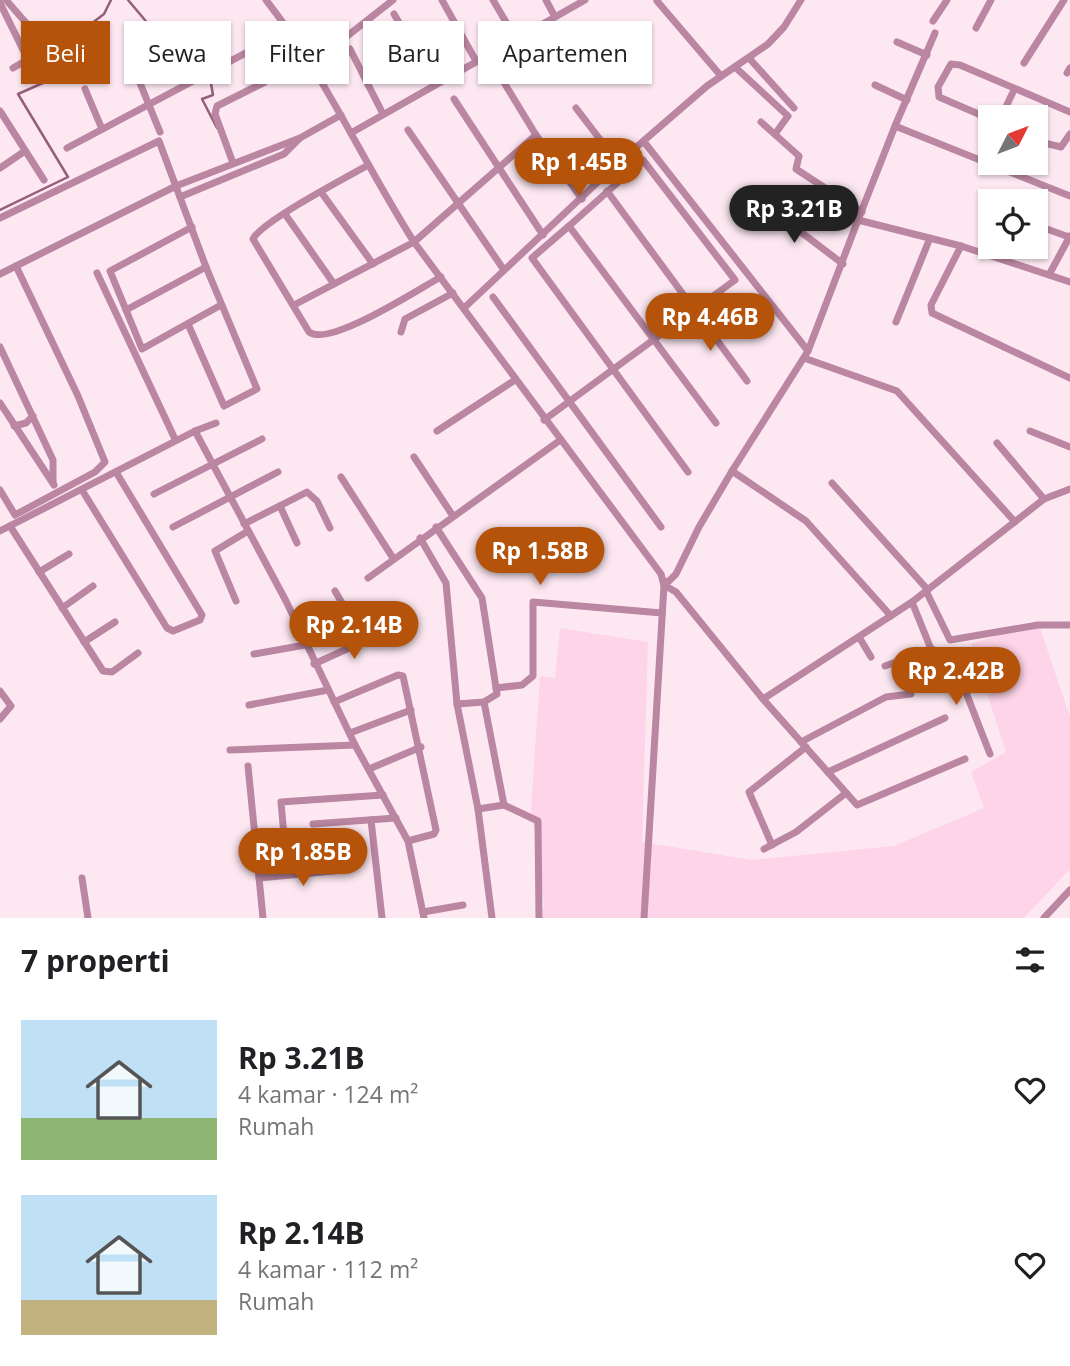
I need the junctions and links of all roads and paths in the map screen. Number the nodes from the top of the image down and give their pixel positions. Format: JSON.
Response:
{"nodes":[{"id":1,"x":6,"y":0,"type":"edge"},
{"id":2,"x":265,"y":0,"type":"edge"},
{"id":3,"x":393,"y":0,"type":"edge"},
{"id":4,"x":442,"y":0,"type":"edge"},
{"id":5,"x":493,"y":0,"type":"edge"},
{"id":6,"x":546,"y":0,"type":"edge"},
{"id":7,"x":585,"y":0,"type":"edge"},
{"id":8,"x":801,"y":0,"type":"edge"},
{"id":9,"x":947,"y":0,"type":"edge"},
{"id":10,"x":991,"y":0,"type":"edge"},
{"id":11,"x":1064,"y":0,"type":"edge"},
{"id":12,"x":657,"y":1,"type":"edge"},
{"id":13,"x":0,"y":4,"type":"edge"},
{"id":14,"x":394,"y":14,"type":"dead end"},
{"id":15,"x":555,"y":17,"type":"junction"},
{"id":16,"x":933,"y":20,"type":"dead end"},
{"id":17,"x":24,"y":21,"type":"edge"},
{"id":18,"x":282,"y":21,"type":"edge"},
{"id":19,"x":505,"y":21,"type":"edge"},
{"id":20,"x":548,"y":21,"type":"edge"},
{"id":21,"x":976,"y":28,"type":"dead end"},
{"id":22,"x":935,"y":33,"type":"dead end"},
{"id":23,"x":349,"y":35,"type":"edge"},
{"id":24,"x":897,"y":42,"type":"dead end"},
{"id":25,"x":21,"y":46,"type":"edge"},
{"id":26,"x":350,"y":49,"type":"dead end"},
{"id":27,"x":245,"y":53,"type":"edge"},
{"id":28,"x":927,"y":55,"type":"junction"},
{"id":29,"x":749,"y":58,"type":"junction"},
{"id":30,"x":476,"y":61,"type":"joint"},
{"id":31,"x":1024,"y":63,"type":"dead end"},
{"id":32,"x":21,"y":64,"type":"edge"},
{"id":33,"x":735,"y":67,"type":"junction"},
{"id":34,"x":13,"y":68,"type":"dead end"},
{"id":35,"x":721,"y":76,"type":"junction"},
{"id":36,"x":141,"y":84,"type":"edge"},
{"id":37,"x":261,"y":84,"type":"edge"},
{"id":38,"x":324,"y":84,"type":"edge"},
{"id":39,"x":505,"y":84,"type":"edge"},
{"id":40,"x":435,"y":85,"type":"junction"},
{"id":41,"x":875,"y":85,"type":"dead end"},
{"id":42,"x":85,"y":89,"type":"dead end"},
{"id":43,"x":1014,"y":90,"type":"junction"},
{"id":44,"x":454,"y":99,"type":"dead end"},
{"id":45,"x":907,"y":100,"type":"junction"},
{"id":46,"x":149,"y":104,"type":"junction"},
{"id":47,"x":1007,"y":105,"type":"edge"},
{"id":48,"x":576,"y":108,"type":"dead end"},
{"id":49,"x":794,"y":108,"type":"dead end"},
{"id":50,"x":0,"y":112,"type":"edge"},
{"id":51,"x":1070,"y":112,"type":"edge"},
{"id":52,"x":383,"y":114,"type":"junction"},
{"id":53,"x":978,"y":114,"type":"edge"},
{"id":54,"x":341,"y":115,"type":"junction"},
{"id":55,"x":761,"y":122,"type":"dead end"},
{"id":56,"x":895,"y":126,"type":"junction"},
{"id":57,"x":102,"y":129,"type":"junction"},
{"id":58,"x":408,"y":130,"type":"dead end"},
{"id":59,"x":160,"y":132,"type":"dead end"},
{"id":60,"x":351,"y":133,"type":"junction"},
{"id":61,"x":775,"y":134,"type":"junction"},
{"id":62,"x":1070,"y":134,"type":"edge"},
{"id":63,"x":536,"y":135,"type":"junction"},
{"id":64,"x":300,"y":138,"type":"junction"},
{"id":65,"x":645,"y":142,"type":"junction"},
{"id":66,"x":1048,"y":144,"type":"edge"},
{"id":67,"x":67,"y":148,"type":"dead end"},
{"id":68,"x":26,"y":151,"type":"junction"},
{"id":69,"x":978,"y":160,"type":"edge"},
{"id":70,"x":235,"y":162,"type":"junction"},
{"id":71,"x":618,"y":163,"type":"junction"},
{"id":72,"x":368,"y":165,"type":"junction"},
{"id":73,"x":0,"y":169,"type":"edge"},
{"id":74,"x":498,"y":170,"type":"junction"},
{"id":75,"x":241,"y":173,"type":"junction"},
{"id":76,"x":1017,"y":175,"type":"edge"},
{"id":77,"x":44,"y":180,"type":"dead end"},
{"id":78,"x":176,"y":186,"type":"junction"},
{"id":79,"x":607,"y":191,"type":"junction"},
{"id":80,"x":321,"y":192,"type":"junction"},
{"id":81,"x":1070,"y":196,"type":"edge"},
{"id":82,"x":180,"y":197,"type":"junction"},
{"id":83,"x":582,"y":199,"type":"junction"},
{"id":84,"x":459,"y":205,"type":"junction"},
{"id":85,"x":743,"y":210,"type":"dead end"},
{"id":86,"x":862,"y":212,"type":"junction"},
{"id":87,"x":285,"y":214,"type":"junction"},
{"id":88,"x":0,"y":218,"type":"edge"},
{"id":89,"x":858,"y":220,"type":"junction"},
{"id":90,"x":569,"y":226,"type":"junction"},
{"id":91,"x":192,"y":227,"type":"junction"},
{"id":92,"x":1048,"y":229,"type":"edge"},
{"id":93,"x":543,"y":235,"type":"junction"},
{"id":94,"x":1070,"y":236,"type":"edge"},
{"id":95,"x":930,"y":238,"type":"junction"},
{"id":96,"x":414,"y":242,"type":"junction"},
{"id":97,"x":961,"y":246,"type":"junction"},
{"id":98,"x":373,"y":264,"type":"junction"},
{"id":99,"x":843,"y":264,"type":"junction"},
{"id":100,"x":16,"y":266,"type":"junction"},
{"id":101,"x":206,"y":267,"type":"junction"},
{"id":102,"x":504,"y":270,"type":"junction"},
{"id":103,"x":97,"y":272,"type":"dead end"},
{"id":104,"x":1050,"y":273,"type":"junction"},
{"id":105,"x":0,"y":274,"type":"edge"},
{"id":106,"x":441,"y":277,"type":"junction"},
{"id":107,"x":1070,"y":282,"type":"edge"},
{"id":108,"x":334,"y":284,"type":"junction"},
{"id":109,"x":453,"y":293,"type":"junction"},
{"id":110,"x":493,"y":297,"type":"dead end"},
{"id":111,"x":221,"y":305,"type":"junction"},
{"id":112,"x":294,"y":305,"type":"junction"},
{"id":113,"x":464,"y":308,"type":"junction"},
{"id":114,"x":126,"y":310,"type":"junction"},
{"id":115,"x":696,"y":310,"type":"junction"},
{"id":116,"x":896,"y":322,"type":"dead end"},
{"id":117,"x":188,"y":324,"type":"junction"},
{"id":118,"x":401,"y":332,"type":"dead end"},
{"id":119,"x":656,"y":339,"type":"junction"},
{"id":120,"x":0,"y":347,"type":"edge"},
{"id":121,"x":806,"y":354,"type":"junction"},
{"id":122,"x":614,"y":369,"type":"junction"},
{"id":123,"x":1070,"y":378,"type":"edge"},
{"id":124,"x":515,"y":380,"type":"junction"},
{"id":125,"x":747,"y":381,"type":"dead end"},
{"id":126,"x":569,"y":402,"type":"junction"},
{"id":127,"x":0,"y":403,"type":"edge"},
{"id":128,"x":33,"y":416,"type":"junction"},
{"id":129,"x":544,"y":420,"type":"junction"},
{"id":130,"x":216,"y":423,"type":"dead end"},
{"id":131,"x":716,"y":423,"type":"dead end"},
{"id":132,"x":14,"y":426,"type":"junction"},
{"id":133,"x":195,"y":431,"type":"junction"},
{"id":134,"x":438,"y":431,"type":"dead end"},
{"id":135,"x":1030,"y":431,"type":"dead end"},
{"id":136,"x":175,"y":439,"type":"junction"},
{"id":137,"x":262,"y":439,"type":"dead end"},
{"id":138,"x":559,"y":441,"type":"junction"},
{"id":139,"x":997,"y":443,"type":"dead end"},
{"id":140,"x":1068,"y":448,"type":"edge"},
{"id":141,"x":414,"y":457,"type":"dead end"},
{"id":142,"x":213,"y":465,"type":"junction"},
{"id":143,"x":732,"y":471,"type":"junction"},
{"id":144,"x":116,"y":472,"type":"junction"},
{"id":145,"x":278,"y":472,"type":"dead end"},
{"id":146,"x":688,"y":472,"type":"dead end"},
{"id":147,"x":341,"y":477,"type":"dead end"},
{"id":148,"x":53,"y":483,"type":"junction"},
{"id":149,"x":832,"y":483,"type":"dead end"},
{"id":150,"x":1070,"y":489,"type":"edge"},
{"id":151,"x":82,"y":490,"type":"junction"},
{"id":152,"x":0,"y":491,"type":"edge"},
{"id":153,"x":58,"y":492,"type":"junction"},
{"id":154,"x":154,"y":494,"type":"dead end"},
{"id":155,"x":230,"y":498,"type":"junction"},
{"id":156,"x":1044,"y":499,"type":"junction"},
{"id":157,"x":281,"y":506,"type":"junction"},
{"id":158,"x":453,"y":516,"type":"junction"},
{"id":159,"x":1015,"y":522,"type":"junction"},
{"id":160,"x":10,"y":526,"type":"junction"},
{"id":161,"x":173,"y":527,"type":"dead end"},
{"id":162,"x":246,"y":527,"type":"junction"},
{"id":163,"x":436,"y":527,"type":"junction"},
{"id":164,"x":661,"y":527,"type":"dead end"},
{"id":165,"x":330,"y":528,"type":"dead end"},
{"id":166,"x":0,"y":531,"type":"edge"},
{"id":167,"x":420,"y":538,"type":"junction"},
{"id":168,"x":297,"y":543,"type":"dead end"},
{"id":169,"x":69,"y":554,"type":"dead end"},
{"id":170,"x":393,"y":558,"type":"junction"},
{"id":171,"x":39,"y":572,"type":"junction"},
{"id":172,"x":368,"y":578,"type":"dead end"},
{"id":173,"x":664,"y":583,"type":"junction"},
{"id":174,"x":93,"y":586,"type":"dead end"},
{"id":175,"x":927,"y":590,"type":"junction"},
{"id":176,"x":335,"y":591,"type":"dead end"},
{"id":177,"x":236,"y":601,"type":"dead end"},
{"id":178,"x":912,"y":602,"type":"junction"},
{"id":179,"x":62,"y":608,"type":"junction"},
{"id":180,"x":662,"y":613,"type":"junction"},
{"id":181,"x":891,"y":616,"type":"junction"},
{"id":182,"x":115,"y":622,"type":"dead end"},
{"id":183,"x":1070,"y":625,"type":"edge"},
{"id":184,"x":382,"y":633,"type":"dead end"},
{"id":185,"x":859,"y":637,"type":"junction"},
{"id":186,"x":364,"y":641,"type":"junction"},
{"id":187,"x":84,"y":642,"type":"junction"},
{"id":188,"x":305,"y":645,"type":"junction"},
{"id":189,"x":931,"y":649,"type":"junction"},
{"id":190,"x":138,"y":653,"type":"dead end"},
{"id":191,"x":254,"y":654,"type":"dead end"},
{"id":192,"x":872,"y":657,"type":"dead end"},
{"id":193,"x":314,"y":664,"type":"junction"},
{"id":194,"x":885,"y":666,"type":"dead end"},
{"id":195,"x":496,"y":688,"type":"junction"},
{"id":196,"x":328,"y":690,"type":"junction"},
{"id":197,"x":0,"y":691,"type":"edge"},
{"id":198,"x":911,"y":694,"type":"dead end"},
{"id":199,"x":763,"y":699,"type":"junction"},
{"id":200,"x":334,"y":702,"type":"junction"},
{"id":201,"x":484,"y":702,"type":"junction"},
{"id":202,"x":457,"y":704,"type":"junction"},
{"id":203,"x":249,"y":705,"type":"dead end"},
{"id":204,"x":411,"y":710,"type":"junction"},
{"id":205,"x":945,"y":718,"type":"dead end"},
{"id":206,"x":0,"y":719,"type":"edge"},
{"id":207,"x":350,"y":733,"type":"junction"},
{"id":208,"x":355,"y":745,"type":"junction"},
{"id":209,"x":803,"y":745,"type":"junction"},
{"id":210,"x":421,"y":747,"type":"junction"},
{"id":211,"x":230,"y":750,"type":"dead end"},
{"id":212,"x":990,"y":754,"type":"dead end"},
{"id":213,"x":965,"y":760,"type":"dead end"},
{"id":214,"x":248,"y":766,"type":"dead end"},
{"id":215,"x":369,"y":769,"type":"junction"},
{"id":216,"x":828,"y":772,"type":"junction"},
{"id":217,"x":846,"y":793,"type":"junction"},
{"id":218,"x":383,"y":795,"type":"junction"},
{"id":219,"x":504,"y":806,"type":"junction"},
{"id":220,"x":478,"y":810,"type":"junction"},
{"id":221,"x":396,"y":818,"type":"junction"},
{"id":222,"x":371,"y":820,"type":"junction"},
{"id":223,"x":313,"y":824,"type":"dead end"},
{"id":224,"x":408,"y":841,"type":"junction"},
{"id":225,"x":772,"y":845,"type":"junction"},
{"id":226,"x":285,"y":847,"type":"dead end"},
{"id":227,"x":764,"y":849,"type":"dead end"},
{"id":228,"x":344,"y":870,"type":"dead end"},
{"id":229,"x":82,"y":878,"type":"dead end"},
{"id":230,"x":259,"y":878,"type":"junction"},
{"id":231,"x":1070,"y":890,"type":"edge"},
{"id":232,"x":463,"y":905,"type":"dead end"},
{"id":233,"x":423,"y":915,"type":"edge"},
{"id":234,"x":88,"y":918,"type":"edge"},
{"id":235,"x":263,"y":918,"type":"edge"},
{"id":236,"x":382,"y":918,"type":"edge"},
{"id":237,"x":492,"y":918,"type":"edge"},
{"id":238,"x":539,"y":918,"type":"edge"},
{"id":239,"x":644,"y":918,"type":"edge"},
{"id":240,"x":1044,"y":918,"type":"edge"}],
"edges":[{"from":1,"to":17,"type":"street"},
{"from":2,"to":18,"type":"street"},
{"from":3,"to":23,"type":"street"},
{"from":4,"to":30,"type":"street"},
{"from":5,"to":19,"type":"street"},
{"from":6,"to":15,"type":"street"},
{"from":7,"to":15,"type":"street"},
{"from":8,"to":29,"type":"street"},
{"from":9,"to":16,"type":"street"},
{"from":10,"to":21,"type":"street"},
{"from":11,"to":31,"type":"street"},
{"from":12,"to":35,"type":"street"},
{"from":13,"to":25,"type":"street"},
{"from":14,"to":40,"type":"street"},
{"from":15,"to":20,"type":"street"},
{"from":22,"to":28,"type":"street"},
{"from":24,"to":28,"type":"street"},
{"from":26,"to":52,"type":"street"},
{"from":27,"to":46,"type":"street"},
{"from":28,"to":45,"type":"street"},
{"from":29,"to":33,"type":"street"},
{"from":29,"to":49,"type":"street"},
{"from":30,"to":40,"type":"street"},
{"from":32,"to":34,"type":"street"},
{"from":33,"to":35,"type":"street"},
{"from":33,"to":61,"type":"street"},
{"from":35,"to":65,"type":"street"},
{"from":36,"to":46,"type":"street"},
{"from":37,"to":70,"type":"street"},
{"from":38,"to":54,"type":"street"},
{"from":39,"to":63,"type":"street"},
{"from":40,"to":52,"type":"street"},
{"from":41,"to":45,"type":"street"},
{"from":42,"to":57,"type":"street"},
{"from":43,"to":47,"type":"street"},
{"from":43,"to":51,"type":"street"},
{"from":43,"to":53,"type":"street"},
{"from":44,"to":74,"type":"street"},
{"from":45,"to":56,"type":"street"},
{"from":46,"to":57,"type":"street"},
{"from":46,"to":59,"type":"street"},
{"from":48,"to":71,"type":"street"},
{"from":50,"to":68,"type":"street"},
{"from":52,"to":60,"type":"street"},
{"from":54,"to":60,"type":"street"},
{"from":54,"to":64,"type":"street"},
{"from":55,"to":61,"type":"street"},
{"from":56,"to":69,"type":"street"},
{"from":56,"to":86,"type":"street"},
{"from":57,"to":67,"type":"street"},
{"from":58,"to":84,"type":"street"},
{"from":60,"to":72,"type":"street"},
{"from":61,"to":86,"type":"street"},
{"from":62,"to":66,"type":"street"},
{"from":63,"to":74,"type":"street"},
{"from":63,"to":83,"type":"street"},
{"from":64,"to":70,"type":"street"},
{"from":64,"to":75,"type":"street"},
{"from":65,"to":71,"type":"street"},
{"from":65,"to":121,"type":"street"},
{"from":68,"to":73,"type":"street"},
{"from":68,"to":77,"type":"street"},
{"from":70,"to":75,"type":"street"},
{"from":70,"to":78,"type":"street"},
{"from":71,"to":83,"type":"street"},
{"from":72,"to":80,"type":"street"},
{"from":72,"to":96,"type":"street"},
{"from":74,"to":84,"type":"street"},
{"from":74,"to":93,"type":"street"},
{"from":75,"to":82,"type":"street"},
{"from":76,"to":81,"type":"street"},
{"from":78,"to":82,"type":"street"},
{"from":78,"to":88,"type":"street"},
{"from":78,"to":100,"type":"street"},
{"from":79,"to":90,"type":"street"},
{"from":79,"to":115,"type":"street"},
{"from":79,"to":115,"type":"street"},
{"from":80,"to":87,"type":"street"},
{"from":80,"to":98,"type":"street"},
{"from":82,"to":91,"type":"street"},
{"from":83,"to":93,"type":"street"},
{"from":84,"to":96,"type":"street"},
{"from":84,"to":102,"type":"street"},
{"from":85,"to":99,"type":"street"},
{"from":86,"to":89,"type":"street"},
{"from":87,"to":108,"type":"street"},
{"from":87,"to":112,"type":"street"},
{"from":89,"to":95,"type":"street"},
{"from":89,"to":99,"type":"street"},
{"from":90,"to":119,"type":"street"},
{"from":90,"to":122,"type":"street"},
{"from":91,"to":101,"type":"street"},
{"from":91,"to":114,"type":"street"},
{"from":92,"to":94,"type":"street"},
{"from":93,"to":102,"type":"street"},
{"from":94,"to":104,"type":"street"},
{"from":95,"to":97,"type":"street"},
{"from":95,"to":116,"type":"street"},
{"from":96,"to":98,"type":"street"},
{"from":96,"to":106,"type":"street"},
{"from":97,"to":104,"type":"street"},
{"from":97,"to":123,"type":"street"},
{"from":98,"to":108,"type":"street"},
{"from":99,"to":121,"type":"street"},
{"from":100,"to":105,"type":"street"},
{"from":100,"to":153,"type":"street"},
{"from":101,"to":111,"type":"street"},
{"from":101,"to":114,"type":"street"},
{"from":102,"to":113,"type":"street"},
{"from":103,"to":136,"type":"street"},
{"from":104,"to":107,"type":"street"},
{"from":106,"to":109,"type":"street"},
{"from":106,"to":112,"type":"street"},
{"from":108,"to":112,"type":"street"},
{"from":109,"to":113,"type":"street"},
{"from":109,"to":118,"type":"street"},
{"from":110,"to":126,"type":"street"},
{"from":111,"to":117,"type":"street"},
{"from":111,"to":117,"type":"street"},
{"from":113,"to":124,"type":"street"},
{"from":114,"to":117,"type":"street"},
{"from":115,"to":119,"type":"street"},
{"from":115,"to":125,"type":"street"},
{"from":119,"to":122,"type":"street"},
{"from":119,"to":131,"type":"street"},
{"from":120,"to":128,"type":"street"},
{"from":121,"to":143,"type":"street"},
{"from":121,"to":159,"type":"street"},
{"from":122,"to":126,"type":"street"},
{"from":122,"to":146,"type":"street"},
{"from":124,"to":129,"type":"street"},
{"from":124,"to":134,"type":"street"},
{"from":126,"to":129,"type":"street"},
{"from":126,"to":164,"type":"street"},
{"from":127,"to":132,"type":"street"},
{"from":128,"to":132,"type":"street"},
{"from":128,"to":148,"type":"street"},
{"from":129,"to":138,"type":"street"},
{"from":130,"to":133,"type":"street"},
{"from":132,"to":148,"type":"street"},
{"from":133,"to":136,"type":"street"},
{"from":133,"to":142,"type":"street"},
{"from":135,"to":140,"type":"street"},
{"from":136,"to":144,"type":"street"},
{"from":137,"to":142,"type":"street"},
{"from":138,"to":158,"type":"street"},
{"from":138,"to":173,"type":"street"},
{"from":139,"to":156,"type":"street"},
{"from":141,"to":158,"type":"street"},
{"from":142,"to":154,"type":"street"},
{"from":142,"to":155,"type":"street"},
{"from":143,"to":173,"type":"street"},
{"from":143,"to":181,"type":"street"},
{"from":144,"to":151,"type":"street"},
{"from":144,"to":151,"type":"street"},
{"from":145,"to":155,"type":"street"},
{"from":147,"to":170,"type":"street"},
{"from":148,"to":153,"type":"street"},
{"from":149,"to":175,"type":"street"},
{"from":150,"to":156,"type":"street"},
{"from":151,"to":160,"type":"street"},
{"from":152,"to":153,"type":"street"},
{"from":155,"to":161,"type":"street"},
{"from":155,"to":162,"type":"street"},
{"from":156,"to":159,"type":"street"},
{"from":157,"to":162,"type":"street"},
{"from":157,"to":165,"type":"street"},
{"from":157,"to":168,"type":"street"},
{"from":158,"to":163,"type":"street"},
{"from":159,"to":175,"type":"street"},
{"from":160,"to":166,"type":"street"},
{"from":160,"to":171,"type":"street"},
{"from":162,"to":177,"type":"street"},
{"from":162,"to":188,"type":"street"},
{"from":163,"to":167,"type":"street"},
{"from":163,"to":195,"type":"street"},
{"from":167,"to":170,"type":"street"},
{"from":167,"to":202,"type":"street"},
{"from":169,"to":171,"type":"street"},
{"from":170,"to":172,"type":"street"},
{"from":171,"to":179,"type":"street"},
{"from":173,"to":180,"type":"street"},
{"from":173,"to":199,"type":"street"},
{"from":174,"to":179,"type":"street"},
{"from":175,"to":178,"type":"street"},
{"from":175,"to":183,"type":"street"},
{"from":176,"to":186,"type":"street"},
{"from":178,"to":181,"type":"street"},
{"from":178,"to":189,"type":"street"},
{"from":179,"to":187,"type":"street"},
{"from":180,"to":195,"type":"street"},
{"from":180,"to":239,"type":"street"},
{"from":181,"to":185,"type":"street"},
{"from":182,"to":187,"type":"street"},
{"from":184,"to":186,"type":"street"},
{"from":185,"to":192,"type":"street"},
{"from":185,"to":199,"type":"street"},
{"from":186,"to":193,"type":"street"},
{"from":187,"to":190,"type":"street"},
{"from":188,"to":191,"type":"street"},
{"from":188,"to":193,"type":"street"},
{"from":189,"to":194,"type":"street"},
{"from":189,"to":212,"type":"street"},
{"from":193,"to":196,"type":"street"},
{"from":195,"to":201,"type":"street"},
{"from":196,"to":200,"type":"street"},
{"from":196,"to":203,"type":"street"},
{"from":197,"to":206,"type":"street"},
{"from":198,"to":209,"type":"street"},
{"from":199,"to":209,"type":"street"},
{"from":200,"to":204,"type":"street"},
{"from":200,"to":207,"type":"street"},
{"from":201,"to":202,"type":"street"},
{"from":201,"to":219,"type":"street"},
{"from":202,"to":220,"type":"street"},
{"from":204,"to":207,"type":"street"},
{"from":204,"to":210,"type":"street"},
{"from":205,"to":216,"type":"street"},
{"from":207,"to":208,"type":"street"},
{"from":208,"to":211,"type":"street"},
{"from":208,"to":215,"type":"street"},
{"from":209,"to":216,"type":"street"},
{"from":209,"to":225,"type":"street"},
{"from":210,"to":215,"type":"street"},
{"from":210,"to":224,"type":"street"},
{"from":213,"to":217,"type":"street"},
{"from":214,"to":230,"type":"street"},
{"from":215,"to":218,"type":"street"},
{"from":216,"to":217,"type":"street"},
{"from":217,"to":225,"type":"street"},
{"from":218,"to":221,"type":"street"},
{"from":218,"to":226,"type":"street"},
{"from":219,"to":220,"type":"street"},
{"from":219,"to":238,"type":"street"},
{"from":220,"to":237,"type":"street"},
{"from":221,"to":222,"type":"street"},
{"from":221,"to":224,"type":"street"},
{"from":222,"to":223,"type":"street"},
{"from":222,"to":236,"type":"street"},
{"from":224,"to":233,"type":"street"},
{"from":225,"to":227,"type":"street"},
{"from":228,"to":230,"type":"street"},
{"from":229,"to":234,"type":"street"},
{"from":230,"to":235,"type":"street"},
{"from":231,"to":240,"type":"street"},
{"from":232,"to":233,"type":"street"}]}
